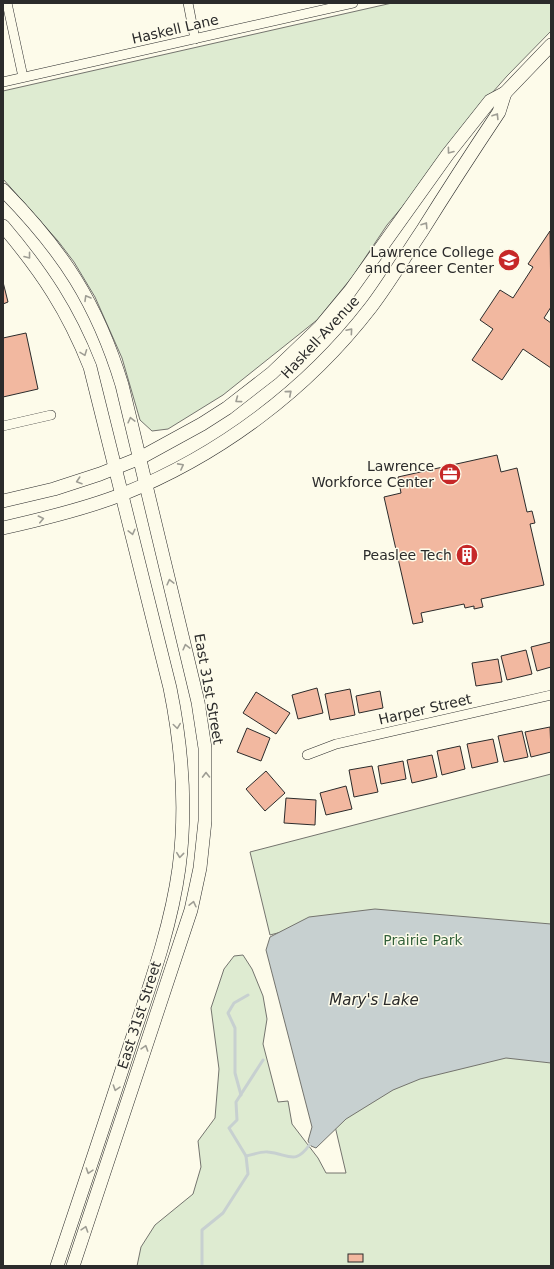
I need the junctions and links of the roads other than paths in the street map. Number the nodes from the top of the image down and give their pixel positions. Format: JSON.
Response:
{"nodes":[{"id":1,"x":7,"y":3,"type":"edge"},
{"id":2,"x":188,"y":3,"type":"edge"},
{"id":3,"x":354,"y":3,"type":"edge"},
{"id":4,"x":195,"y":39,"type":"junction"},
{"id":5,"x":551,"y":45,"type":"edge"},
{"id":6,"x":23,"y":77,"type":"junction"},
{"id":7,"x":3,"y":82,"type":"edge"},
{"id":8,"x":505,"y":93,"type":"junction"},
{"id":9,"x":3,"y":190,"type":"edge"},
{"id":10,"x":3,"y":226,"type":"edge"},
{"id":11,"x":52,"y":415,"type":"dead end"},
{"id":12,"x":3,"y":426,"type":"edge"},
{"id":13,"x":140,"y":458,"type":"junction"},
{"id":14,"x":116,"y":468,"type":"junction"},
{"id":15,"x":146,"y":484,"type":"junction"},
{"id":16,"x":122,"y":494,"type":"junction"},
{"id":17,"x":3,"y":501,"type":"edge"},
{"id":18,"x":3,"y":528,"type":"edge"},
{"id":19,"x":551,"y":695,"type":"edge"},
{"id":20,"x":307,"y":755,"type":"dead end"},
{"id":21,"x":57,"y":1266,"type":"edge"},
{"id":22,"x":73,"y":1266,"type":"edge"}],
"edges":[{"from":1,"to":6,"type":"street"},
{"from":2,"to":4,"type":"street"},
{"from":3,"to":4,"type":"street","name":"Haskell Lane"},
{"from":4,"to":6,"type":"street","name":"Haskell Lane"},
{"from":5,"to":8,"type":"main road","name":"Haskell Avenue"},
{"from":6,"to":7,"type":"street","name":"Haskell Lane"},
{"from":8,"to":13,"type":"main road","name":"Haskell Avenue","one_way":true},
{"from":15,"to":8,"type":"main road","name":"Haskell Avenue","one_way":true},
{"from":13,"to":9,"type":"main road","name":"East 31st Street","one_way":true},
{"from":10,"to":14,"type":"main road","name":"East 31st Street","one_way":true},
{"from":11,"to":12,"type":"street"},
{"from":13,"to":14,"type":"main road","name":"Haskell Avenue"},
{"from":13,"to":15,"type":"main road","name":"East 31st Street"},
{"from":14,"to":16,"type":"main road","name":"East 31st Street"},
{"from":14,"to":17,"type":"main road","name":"Haskell Avenue","one_way":true},
{"from":15,"to":16,"type":"main road","name":"Haskell Avenue"},
{"from":22,"to":15,"type":"main road","name":"East 31st Street","one_way":true},
{"from":18,"to":16,"type":"main road","name":"Haskell Avenue","one_way":true},
{"from":16,"to":21,"type":"main road","name":"East 31st Street","one_way":true},
{"from":19,"to":20,"type":"street","name":"Harper Street"}]}
